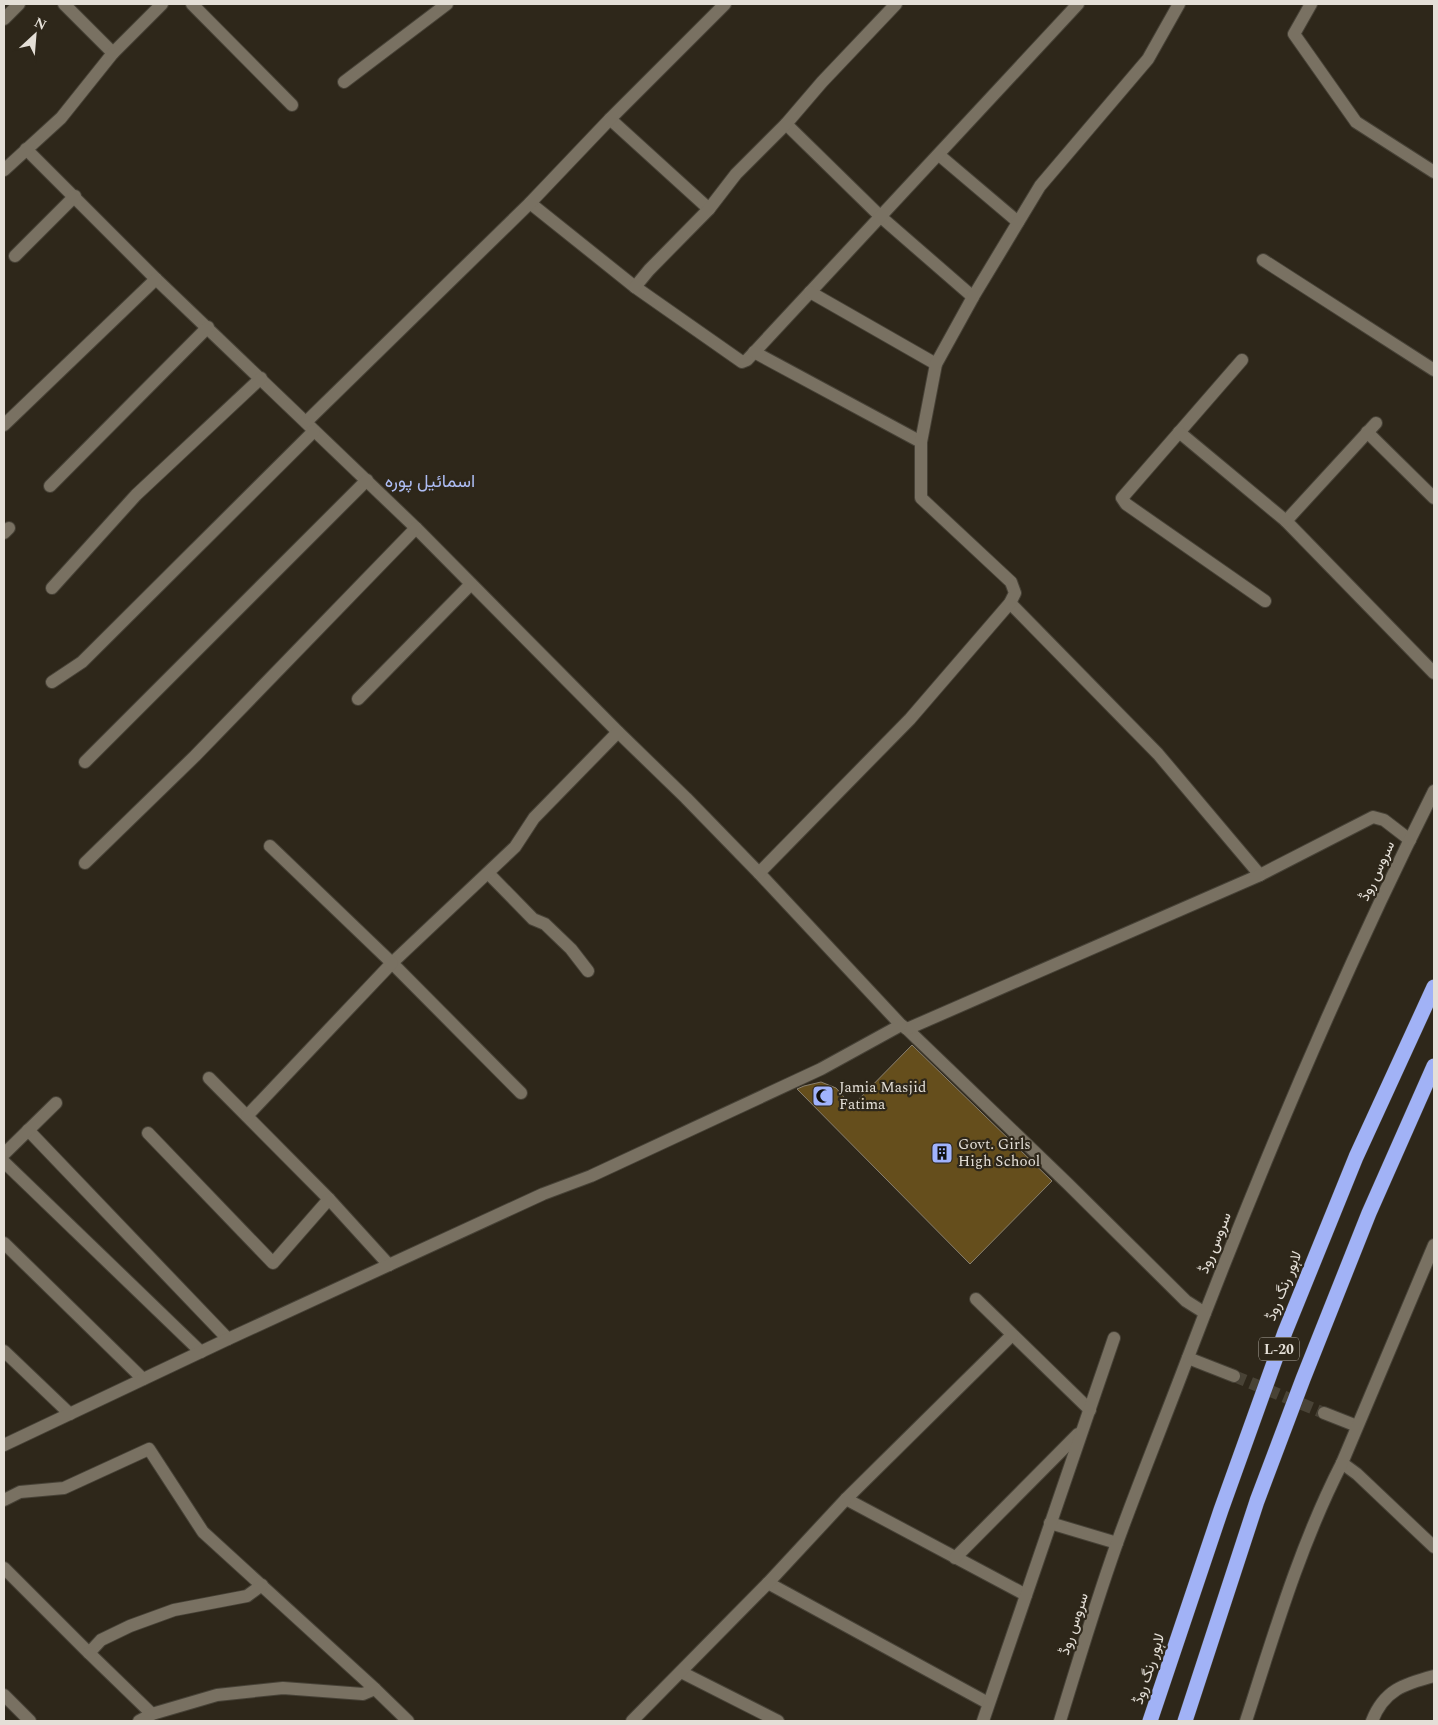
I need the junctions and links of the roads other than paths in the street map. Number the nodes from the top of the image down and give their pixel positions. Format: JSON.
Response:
{"nodes":[{"id":1,"x":18,"y":4,"type":"edge"},
{"id":2,"x":64,"y":4,"type":"edge"},
{"id":3,"x":162,"y":4,"type":"edge"},
{"id":4,"x":192,"y":4,"type":"edge"},
{"id":5,"x":447,"y":4,"type":"edge"},
{"id":6,"x":725,"y":4,"type":"edge"},
{"id":7,"x":896,"y":4,"type":"edge"},
{"id":8,"x":1078,"y":4,"type":"edge"},
{"id":9,"x":1179,"y":4,"type":"edge"},
{"id":10,"x":1311,"y":4,"type":"edge"},
{"id":11,"x":4,"y":19,"type":"edge"},
{"id":12,"x":113,"y":53,"type":"junction"},
{"id":13,"x":344,"y":82,"type":"dead end"},
{"id":14,"x":292,"y":105,"type":"dead end"},
{"id":15,"x":610,"y":119,"type":"junction"},
{"id":16,"x":786,"y":124,"type":"junction"},
{"id":17,"x":26,"y":149,"type":"junction"},
{"id":18,"x":939,"y":155,"type":"junction"},
{"id":19,"x":4,"y":170,"type":"edge"},
{"id":20,"x":1434,"y":172,"type":"edge"},
{"id":21,"x":75,"y":196,"type":"junction"},
{"id":22,"x":530,"y":203,"type":"junction"},
{"id":23,"x":708,"y":209,"type":"junction"},
{"id":24,"x":881,"y":217,"type":"junction"},
{"id":25,"x":1018,"y":222,"type":"junction"},
{"id":26,"x":15,"y":256,"type":"dead end"},
{"id":27,"x":1263,"y":260,"type":"dead end"},
{"id":28,"x":156,"y":279,"type":"junction"},
{"id":29,"x":635,"y":287,"type":"junction"},
{"id":30,"x":810,"y":292,"type":"junction"},
{"id":31,"x":973,"y":297,"type":"junction"},
{"id":32,"x":208,"y":327,"type":"junction"},
{"id":33,"x":754,"y":352,"type":"junction"},
{"id":34,"x":1242,"y":360,"type":"dead end"},
{"id":35,"x":936,"y":364,"type":"junction"},
{"id":36,"x":1434,"y":370,"type":"edge"},
{"id":37,"x":261,"y":378,"type":"junction"},
{"id":38,"x":4,"y":425,"type":"edge"},
{"id":39,"x":310,"y":427,"type":"junction"},
{"id":40,"x":1179,"y":432,"type":"junction"},
{"id":41,"x":922,"y":442,"type":"junction"},
{"id":42,"x":367,"y":480,"type":"junction"},
{"id":43,"x":50,"y":486,"type":"dead end"},
{"id":44,"x":1434,"y":498,"type":"edge"},
{"id":45,"x":1286,"y":521,"type":"junction"},
{"id":46,"x":416,"y":528,"type":"junction"},
{"id":47,"x":471,"y":584,"type":"junction"},
{"id":48,"x":52,"y":588,"type":"dead end"},
{"id":49,"x":1265,"y":601,"type":"dead end"},
{"id":50,"x":1010,"y":603,"type":"junction"},
{"id":51,"x":1434,"y":673,"type":"edge"},
{"id":52,"x":52,"y":682,"type":"dead end"},
{"id":53,"x":358,"y":699,"type":"dead end"},
{"id":54,"x":618,"y":732,"type":"junction"},
{"id":55,"x":85,"y":762,"type":"dead end"},
{"id":56,"x":1434,"y":791,"type":"edge"},
{"id":57,"x":1410,"y":840,"type":"junction"},
{"id":58,"x":270,"y":846,"type":"dead end"},
{"id":59,"x":85,"y":863,"type":"dead end"},
{"id":60,"x":488,"y":873,"type":"junction"},
{"id":61,"x":759,"y":873,"type":"junction"},
{"id":62,"x":1260,"y":875,"type":"junction"},
{"id":63,"x":392,"y":963,"type":"junction"},
{"id":64,"x":588,"y":971,"type":"dead end"},
{"id":65,"x":1434,"y":987,"type":"edge"},
{"id":66,"x":904,"y":1027,"type":"junction"},
{"id":67,"x":1434,"y":1066,"type":"edge"},
{"id":68,"x":209,"y":1078,"type":"dead end"},
{"id":69,"x":521,"y":1093,"type":"dead end"},
{"id":70,"x":56,"y":1103,"type":"dead end"},
{"id":71,"x":247,"y":1116,"type":"junction"},
{"id":72,"x":28,"y":1130,"type":"junction"},
{"id":73,"x":148,"y":1133,"type":"dead end"},
{"id":74,"x":4,"y":1154,"type":"edge"},
{"id":75,"x":4,"y":1162,"type":"edge"},
{"id":76,"x":329,"y":1200,"type":"junction"},
{"id":77,"x":4,"y":1243,"type":"edge"},
{"id":78,"x":1434,"y":1245,"type":"edge"},
{"id":79,"x":389,"y":1265,"type":"junction"},
{"id":80,"x":976,"y":1299,"type":"dead end"},
{"id":81,"x":1205,"y":1312,"type":"junction"},
{"id":82,"x":1012,"y":1334,"type":"junction"},
{"id":83,"x":1114,"y":1338,"type":"dead end"},
{"id":84,"x":228,"y":1339,"type":"junction"},
{"id":85,"x":4,"y":1352,"type":"edge"},
{"id":86,"x":201,"y":1352,"type":"junction"},
{"id":87,"x":1188,"y":1358,"type":"junction"},
{"id":88,"x":1234,"y":1376,"type":"tunnel mouth"},
{"id":89,"x":143,"y":1379,"type":"junction"},
{"id":90,"x":1090,"y":1410,"type":"junction"},
{"id":91,"x":1324,"y":1413,"type":"tunnel mouth"},
{"id":92,"x":70,"y":1414,"type":"junction"},
{"id":93,"x":1356,"y":1426,"type":"junction"},
{"id":94,"x":1082,"y":1430,"type":"junction"},
{"id":95,"x":4,"y":1445,"type":"edge"},
{"id":96,"x":1342,"y":1462,"type":"junction"},
{"id":97,"x":846,"y":1499,"type":"junction"},
{"id":98,"x":4,"y":1500,"type":"edge"},
{"id":99,"x":1050,"y":1524,"type":"junction"},
{"id":100,"x":1117,"y":1543,"type":"junction"},
{"id":101,"x":1434,"y":1547,"type":"edge"},
{"id":102,"x":955,"y":1558,"type":"junction"},
{"id":103,"x":4,"y":1568,"type":"edge"},
{"id":104,"x":768,"y":1583,"type":"junction"},
{"id":105,"x":262,"y":1585,"type":"junction"},
{"id":106,"x":1026,"y":1595,"type":"junction"},
{"id":107,"x":89,"y":1653,"type":"junction"},
{"id":108,"x":681,"y":1672,"type":"junction"},
{"id":109,"x":1434,"y":1676,"type":"edge"},
{"id":110,"x":375,"y":1689,"type":"junction"},
{"id":111,"x":4,"y":1695,"type":"edge"},
{"id":112,"x":988,"y":1703,"type":"junction"},
{"id":113,"x":152,"y":1714,"type":"junction"},
{"id":114,"x":30,"y":1721,"type":"edge"},
{"id":115,"x":139,"y":1721,"type":"edge"},
{"id":116,"x":408,"y":1721,"type":"edge"},
{"id":117,"x":632,"y":1721,"type":"edge"},
{"id":118,"x":778,"y":1721,"type":"edge"},
{"id":119,"x":983,"y":1721,"type":"edge"},
{"id":120,"x":1060,"y":1721,"type":"edge"},
{"id":121,"x":1150,"y":1721,"type":"edge"},
{"id":122,"x":1185,"y":1721,"type":"edge"},
{"id":123,"x":1246,"y":1721,"type":"edge"},
{"id":124,"x":1372,"y":1721,"type":"edge"}],
"edges":[{"from":1,"to":11,"type":"street"},
{"from":2,"to":12,"type":"street"},
{"from":3,"to":12,"type":"street"},
{"from":4,"to":14,"type":"street"},
{"from":5,"to":13,"type":"street"},
{"from":6,"to":15,"type":"street"},
{"from":7,"to":16,"type":"street"},
{"from":8,"to":18,"type":"street"},
{"from":9,"to":25,"type":"street"},
{"from":10,"to":20,"type":"street"},
{"from":12,"to":17,"type":"street"},
{"from":15,"to":22,"type":"street"},
{"from":15,"to":23,"type":"street"},
{"from":16,"to":23,"type":"street"},
{"from":16,"to":24,"type":"street"},
{"from":17,"to":19,"type":"street"},
{"from":17,"to":21,"type":"street"},
{"from":18,"to":24,"type":"street"},
{"from":18,"to":25,"type":"street"},
{"from":21,"to":26,"type":"street"},
{"from":21,"to":28,"type":"street"},
{"from":22,"to":29,"type":"street"},
{"from":22,"to":39,"type":"street"},
{"from":23,"to":29,"type":"street"},
{"from":24,"to":30,"type":"street"},
{"from":24,"to":31,"type":"street"},
{"from":25,"to":31,"type":"street"},
{"from":27,"to":36,"type":"street"},
{"from":28,"to":32,"type":"street"},
{"from":28,"to":38,"type":"street"},
{"from":29,"to":33,"type":"street"},
{"from":30,"to":33,"type":"street"},
{"from":30,"to":35,"type":"street"},
{"from":31,"to":35,"type":"street"},
{"from":32,"to":37,"type":"street"},
{"from":32,"to":43,"type":"street"},
{"from":33,"to":41,"type":"street"},
{"from":34,"to":40,"type":"street"},
{"from":35,"to":41,"type":"street"},
{"from":37,"to":39,"type":"street"},
{"from":37,"to":48,"type":"street"},
{"from":39,"to":42,"type":"street"},
{"from":39,"to":52,"type":"street"},
{"from":40,"to":45,"type":"street"},
{"from":40,"to":49,"type":"street"},
{"from":41,"to":50,"type":"street"},
{"from":42,"to":46,"type":"street"},
{"from":42,"to":55,"type":"street"},
{"from":44,"to":45,"type":"street"},
{"from":45,"to":51,"type":"street"},
{"from":46,"to":47,"type":"street"},
{"from":46,"to":59,"type":"street"},
{"from":47,"to":53,"type":"street"},
{"from":47,"to":54,"type":"street"},
{"from":50,"to":61,"type":"street"},
{"from":50,"to":62,"type":"street"},
{"from":54,"to":60,"type":"street"},
{"from":54,"to":61,"type":"street"},
{"from":56,"to":57,"type":"street","name":"سروس روڈ"},
{"from":57,"to":62,"type":"street"},
{"from":57,"to":81,"type":"street","name":"سروس روڈ"},
{"from":58,"to":63,"type":"street"},
{"from":60,"to":63,"type":"street"},
{"from":60,"to":64,"type":"street"},
{"from":61,"to":66,"type":"street"},
{"from":62,"to":66,"type":"street"},
{"from":63,"to":69,"type":"street"},
{"from":63,"to":71,"type":"street"},
{"from":65,"to":121,"type":"highway","name":"لاہور رنگ روڈ","number":"L-20"},
{"from":66,"to":79,"type":"street"},
{"from":66,"to":81,"type":"street"},
{"from":67,"to":122,"type":"highway","number":"L-20"},
{"from":68,"to":71,"type":"street"},
{"from":70,"to":72,"type":"street"},
{"from":71,"to":76,"type":"street"},
{"from":72,"to":74,"type":"street"},
{"from":72,"to":84,"type":"street"},
{"from":73,"to":76,"type":"street"},
{"from":75,"to":86,"type":"street"},
{"from":76,"to":79,"type":"street"},
{"from":77,"to":89,"type":"street"},
{"from":78,"to":93,"type":"street"},
{"from":79,"to":84,"type":"street"},
{"from":80,"to":82,"type":"street"},
{"from":81,"to":87,"type":"street","name":"سروس روڈ"},
{"from":82,"to":90,"type":"street"},
{"from":82,"to":97,"type":"street"},
{"from":83,"to":90,"type":"street"},
{"from":84,"to":86,"type":"street"},
{"from":85,"to":92,"type":"street"},
{"from":86,"to":89,"type":"street"},
{"from":87,"to":88,"type":"street"},
{"from":87,"to":100,"type":"street","name":"سروس روڈ"},
{"from":89,"to":92,"type":"street"},
{"from":90,"to":94,"type":"street"},
{"from":91,"to":93,"type":"street"},
{"from":92,"to":95,"type":"street"},
{"from":93,"to":96,"type":"street"},
{"from":94,"to":99,"type":"street"},
{"from":94,"to":102,"type":"street"},
{"from":96,"to":101,"type":"street"},
{"from":96,"to":123,"type":"street"},
{"from":97,"to":102,"type":"street"},
{"from":97,"to":104,"type":"street"},
{"from":98,"to":105,"type":"street"},
{"from":99,"to":100,"type":"street"},
{"from":99,"to":106,"type":"street"},
{"from":100,"to":120,"type":"street","name":"سروس روڈ"},
{"from":102,"to":106,"type":"street"},
{"from":103,"to":107,"type":"street"},
{"from":104,"to":108,"type":"street"},
{"from":104,"to":112,"type":"street"},
{"from":105,"to":107,"type":"street"},
{"from":105,"to":110,"type":"street"},
{"from":106,"to":112,"type":"street"},
{"from":107,"to":113,"type":"street"},
{"from":108,"to":117,"type":"street"},
{"from":108,"to":118,"type":"street"},
{"from":109,"to":124,"type":"street"},
{"from":110,"to":113,"type":"street"},
{"from":110,"to":116,"type":"street"},
{"from":111,"to":114,"type":"street"},
{"from":112,"to":119,"type":"street"},
{"from":113,"to":115,"type":"street"}]}
